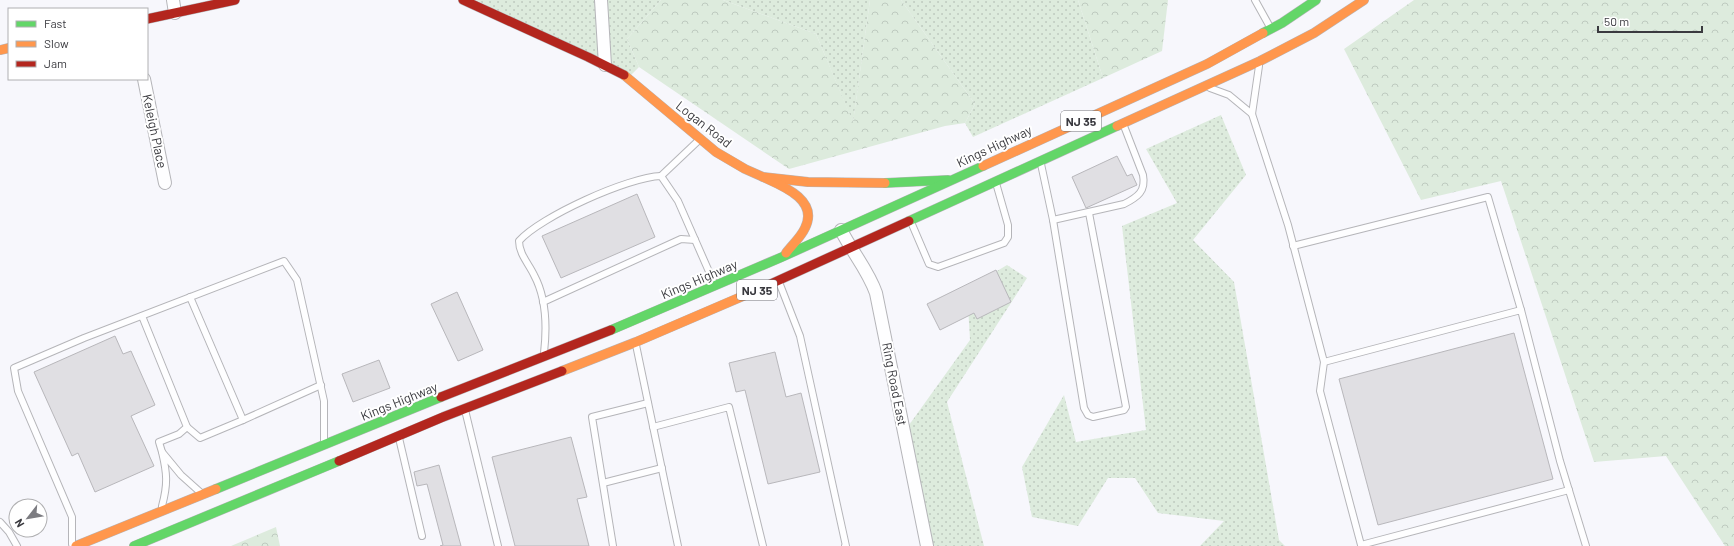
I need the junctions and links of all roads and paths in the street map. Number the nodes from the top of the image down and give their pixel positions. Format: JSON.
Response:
{"nodes":[{"id":1,"x":173,"y":0,"type":"edge"},
{"id":2,"x":236,"y":0,"type":"edge"},
{"id":3,"x":463,"y":0,"type":"edge"},
{"id":4,"x":601,"y":0,"type":"edge"},
{"id":5,"x":1255,"y":0,"type":"edge"},
{"id":6,"x":1364,"y":0,"type":"edge"},
{"id":7,"x":1311,"y":1,"type":"edge"},
{"id":8,"x":175,"y":13,"type":"junction"},
{"id":9,"x":148,"y":19,"type":"edge"},
{"id":10,"x":1271,"y":29,"type":"junction"},
{"id":11,"x":1260,"y":61,"type":"junction"},
{"id":12,"x":605,"y":65,"type":"junction"},
{"id":13,"x":144,"y":80,"type":"edge"},
{"id":14,"x":1205,"y":86,"type":"junction"},
{"id":15,"x":1252,"y":114,"type":"junction"},
{"id":16,"x":1123,"y":123,"type":"junction"},
{"id":17,"x":700,"y":139,"type":"junction"},
{"id":18,"x":1040,"y":162,"type":"junction"},
{"id":19,"x":660,"y":176,"type":"junction"},
{"id":20,"x":763,"y":177,"type":"junction"},
{"id":21,"x":954,"y":179,"type":"junction"},
{"id":22,"x":995,"y":182,"type":"junction"},
{"id":23,"x":165,"y":183,"type":"dead end"},
{"id":24,"x":1089,"y":213,"type":"junction"},
{"id":25,"x":911,"y":220,"type":"junction"},
{"id":26,"x":1053,"y":220,"type":"junction"},
{"id":27,"x":840,"y":230,"type":"junction"},
{"id":28,"x":695,"y":240,"type":"junction"},
{"id":29,"x":1293,"y":246,"type":"junction"},
{"id":30,"x":850,"y":248,"type":"junction"},
{"id":31,"x":782,"y":257,"type":"junction"},
{"id":32,"x":778,"y":280,"type":"junction"},
{"id":33,"x":715,"y":286,"type":"junction"},
{"id":34,"x":190,"y":297,"type":"junction"},
{"id":35,"x":543,"y":302,"type":"junction"},
{"id":36,"x":1521,"y":310,"type":"junction"},
{"id":37,"x":142,"y":316,"type":"junction"},
{"id":38,"x":636,"y":342,"type":"junction"},
{"id":39,"x":543,"y":357,"type":"junction"},
{"id":40,"x":1324,"y":362,"type":"junction"},
{"id":41,"x":321,"y":385,"type":"junction"},
{"id":42,"x":648,"y":403,"type":"junction"},
{"id":43,"x":465,"y":409,"type":"junction"},
{"id":44,"x":243,"y":420,"type":"junction"},
{"id":45,"x":187,"y":427,"type":"junction"},
{"id":46,"x":653,"y":427,"type":"junction"},
{"id":47,"x":398,"y":436,"type":"junction"},
{"id":48,"x":324,"y":446,"type":"junction"},
{"id":49,"x":162,"y":452,"type":"junction"},
{"id":50,"x":662,"y":468,"type":"junction"},
{"id":51,"x":603,"y":483,"type":"junction"},
{"id":52,"x":1569,"y":490,"type":"junction"},
{"id":53,"x":203,"y":494,"type":"junction"},
{"id":54,"x":161,"y":511,"type":"junction"},
{"id":55,"x":0,"y":522,"type":"edge"},
{"id":56,"x":422,"y":536,"type":"dead end"},
{"id":57,"x":1361,"y":545,"type":"edge"},
{"id":58,"x":17,"y":546,"type":"edge"},
{"id":59,"x":72,"y":546,"type":"edge"},
{"id":60,"x":76,"y":546,"type":"edge"},
{"id":61,"x":134,"y":546,"type":"edge"},
{"id":62,"x":498,"y":546,"type":"edge"},
{"id":63,"x":613,"y":546,"type":"edge"},
{"id":64,"x":678,"y":546,"type":"edge"},
{"id":65,"x":763,"y":546,"type":"edge"},
{"id":66,"x":845,"y":546,"type":"edge"},
{"id":67,"x":927,"y":546,"type":"edge"},
{"id":68,"x":1586,"y":546,"type":"edge"}],
"edges":[{"from":1,"to":8,"type":"street"},
{"from":2,"to":8,"type":"main road"},
{"from":3,"to":12,"type":"main road","name":"Logan Road"},
{"from":4,"to":12,"type":"street"},
{"from":5,"to":10,"type":"lane"},
{"from":6,"to":11,"type":"main road","number":"NJ 35"},
{"from":7,"to":10,"type":"main road","name":"Kings Highway","number":"NJ 35"},
{"from":8,"to":9,"type":"main road"},
{"from":10,"to":21,"type":"main road","name":"Kings Highway","number":"NJ 35"},
{"from":11,"to":14,"type":"main road","number":"NJ 35"},
{"from":11,"to":15,"type":"lane"},
{"from":12,"to":17,"type":"main road","name":"Logan Road"},
{"from":13,"to":23,"type":"street","name":"Keleigh Place"},
{"from":14,"to":15,"type":"lane"},
{"from":14,"to":16,"type":"main road","number":"NJ 35"},
{"from":15,"to":29,"type":"lane"},
{"from":16,"to":18,"type":"main road","number":"NJ 35"},
{"from":16,"to":24,"type":"lane"},
{"from":17,"to":19,"type":"lane"},
{"from":17,"to":20,"type":"main road","name":"Logan Road"},
{"from":18,"to":22,"type":"main road","number":"NJ 35"},
{"from":18,"to":26,"type":"lane"},
{"from":19,"to":28,"type":"lane"},
{"from":19,"to":35,"type":"lane"},
{"from":20,"to":21,"type":"main road","name":"Logan Road"},
{"from":20,"to":31,"type":"main road"},
{"from":21,"to":27,"type":"main road","name":"Kings Highway","number":"NJ 35"},
{"from":22,"to":25,"type":"main road","number":"NJ 35"},
{"from":22,"to":25,"type":"lane"},
{"from":24,"to":26,"type":"lane"},
{"from":24,"to":26,"type":"lane"},
{"from":25,"to":30,"type":"main road","number":"NJ 35"},
{"from":27,"to":30,"type":"street","name":"Ring Road East"},
{"from":27,"to":31,"type":"main road","name":"Kings Highway","number":"NJ 35"},
{"from":28,"to":33,"type":"lane"},
{"from":28,"to":35,"type":"lane"},
{"from":29,"to":36,"type":"lane"},
{"from":29,"to":40,"type":"lane"},
{"from":30,"to":32,"type":"main road","number":"NJ 35"},
{"from":30,"to":67,"type":"street","name":"Ring Road East"},
{"from":31,"to":33,"type":"main road","name":"Kings Highway","number":"NJ 35"},
{"from":32,"to":38,"type":"main road","number":"NJ 35"},
{"from":32,"to":66,"type":"lane"},
{"from":33,"to":39,"type":"main road","name":"Kings Highway","number":"NJ 35"},
{"from":34,"to":37,"type":"lane"},
{"from":34,"to":41,"type":"lane"},
{"from":34,"to":44,"type":"lane"},
{"from":35,"to":39,"type":"lane"},
{"from":36,"to":40,"type":"lane"},
{"from":36,"to":52,"type":"lane"},
{"from":37,"to":45,"type":"lane"},
{"from":37,"to":59,"type":"lane"},
{"from":38,"to":42,"type":"lane"},
{"from":38,"to":43,"type":"main road","number":"NJ 35"},
{"from":39,"to":48,"type":"main road","name":"Kings Highway","number":"NJ 35"},
{"from":40,"to":57,"type":"lane"},
{"from":41,"to":44,"type":"lane"},
{"from":41,"to":48,"type":"lane"},
{"from":42,"to":46,"type":"lane"},
{"from":42,"to":51,"type":"lane"},
{"from":43,"to":47,"type":"main road","number":"NJ 35"},
{"from":43,"to":62,"type":"lane"},
{"from":44,"to":45,"type":"lane"},
{"from":45,"to":49,"type":"lane"},
{"from":46,"to":50,"type":"lane"},
{"from":46,"to":65,"type":"lane"},
{"from":47,"to":56,"type":"lane"},
{"from":47,"to":61,"type":"main road","number":"NJ 35"},
{"from":48,"to":53,"type":"main road","name":"Kings Highway","number":"NJ 35"},
{"from":49,"to":53,"type":"lane"},
{"from":49,"to":54,"type":"lane"},
{"from":50,"to":51,"type":"lane"},
{"from":50,"to":64,"type":"lane"},
{"from":51,"to":63,"type":"lane"},
{"from":52,"to":57,"type":"lane"},
{"from":52,"to":68,"type":"lane"},
{"from":53,"to":54,"type":"main road","name":"Kings Highway","number":"NJ 35"},
{"from":54,"to":60,"type":"main road","name":"Kings Highway","number":"NJ 35"},
{"from":55,"to":58,"type":"lane"}]}
